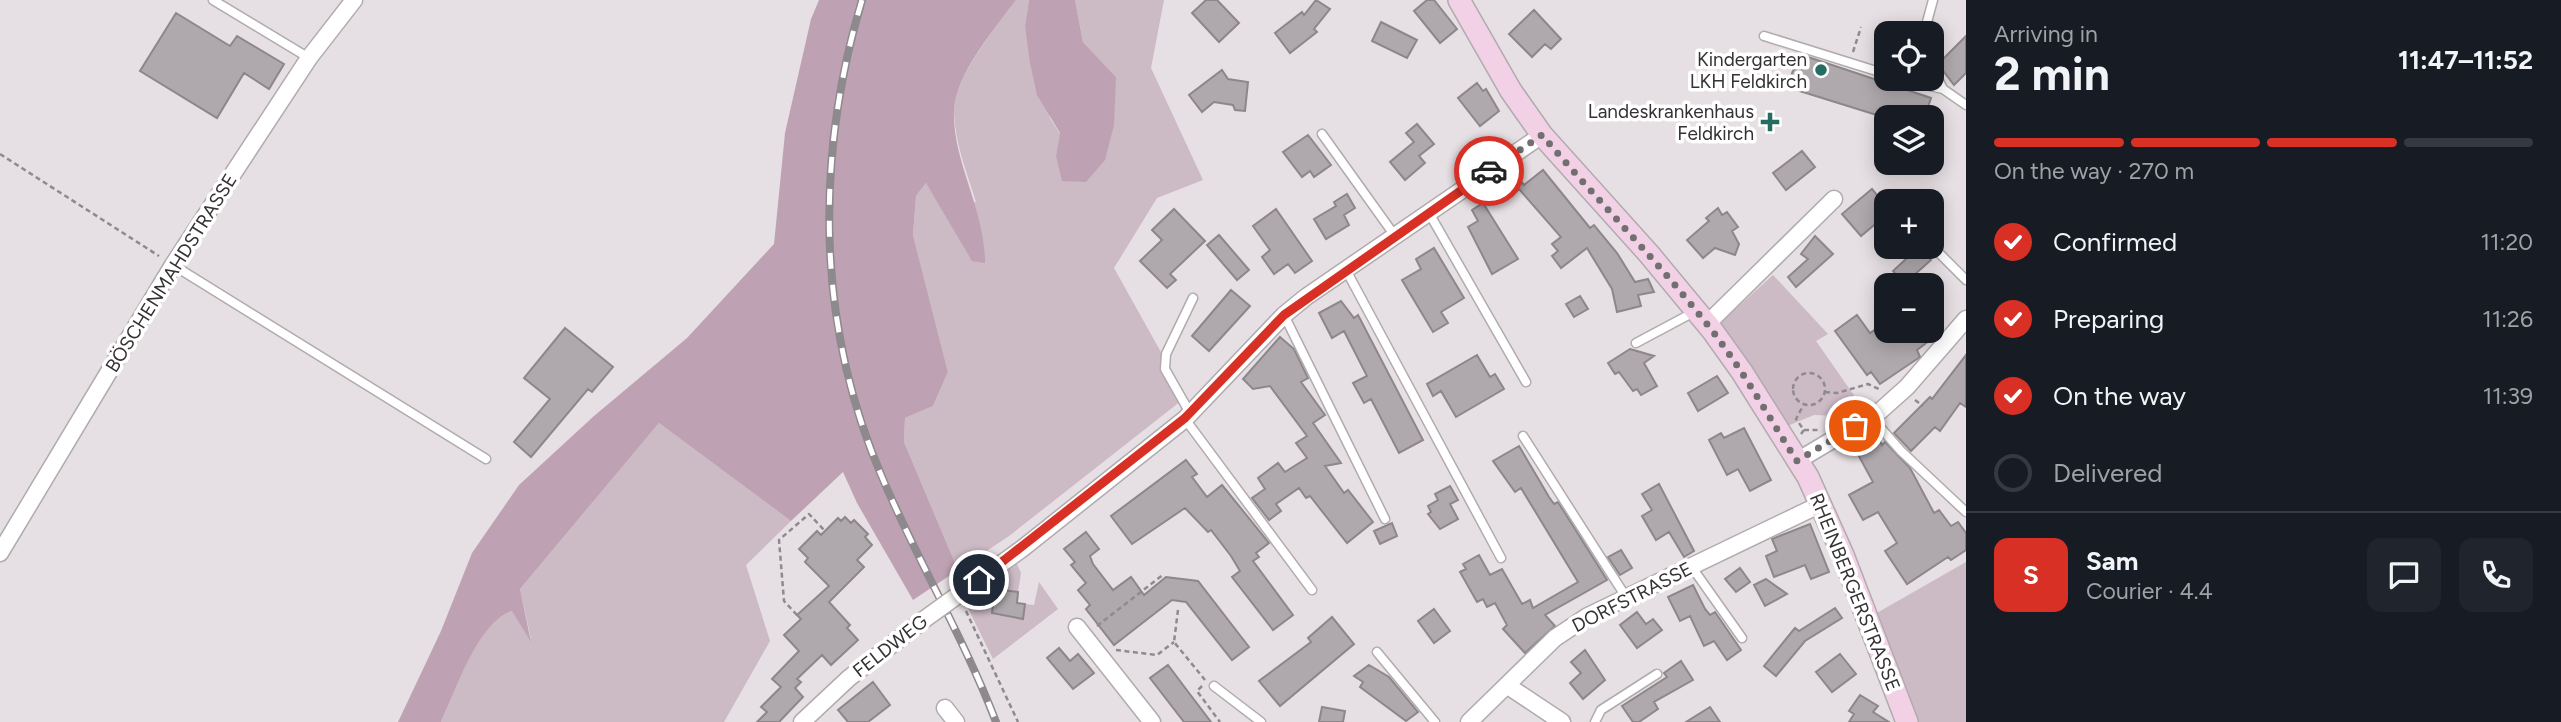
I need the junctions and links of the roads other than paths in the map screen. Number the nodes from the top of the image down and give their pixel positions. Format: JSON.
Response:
{"nodes":[{"id":1,"x":213,"y":0,"type":"edge"},
{"id":2,"x":354,"y":0,"type":"edge"},
{"id":3,"x":1458,"y":0,"type":"edge"},
{"id":4,"x":1933,"y":0,"type":"edge"},
{"id":5,"x":1927,"y":21,"type":"edge"},
{"id":6,"x":1764,"y":36,"type":"dead end"},
{"id":7,"x":309,"y":58,"type":"junction"},
{"id":8,"x":1874,"y":70,"type":"edge"},
{"id":9,"x":1944,"y":90,"type":"edge"},
{"id":10,"x":1966,"y":105,"type":"edge"},
{"id":11,"x":1322,"y":134,"type":"dead end"},
{"id":12,"x":1542,"y":135,"type":"junction"},
{"id":13,"x":1834,"y":199,"type":"dead end"},
{"id":14,"x":1429,"y":213,"type":"junction"},
{"id":15,"x":1395,"y":236,"type":"junction"},
{"id":16,"x":1944,"y":258,"type":"edge"},
{"id":17,"x":173,"y":265,"type":"junction"},
{"id":18,"x":1346,"y":270,"type":"junction"},
{"id":19,"x":1966,"y":279,"type":"edge"},
{"id":20,"x":1193,"y":298,"type":"dead end"},
{"id":21,"x":1284,"y":315,"type":"junction"},
{"id":22,"x":1701,"y":317,"type":"junction"},
{"id":23,"x":1966,"y":319,"type":"edge"},
{"id":24,"x":1636,"y":343,"type":"dead end"},
{"id":25,"x":1526,"y":382,"type":"dead end"},
{"id":26,"x":1187,"y":416,"type":"junction"},
{"id":27,"x":1871,"y":417,"type":"junction"},
{"id":28,"x":1523,"y":436,"type":"dead end"},
{"id":29,"x":486,"y":459,"type":"dead end"},
{"id":30,"x":1797,"y":461,"type":"junction"},
{"id":31,"x":1819,"y":505,"type":"junction"},
{"id":32,"x":1966,"y":512,"type":"edge"},
{"id":33,"x":1385,"y":519,"type":"dead end"},
{"id":34,"x":0,"y":553,"type":"edge"},
{"id":35,"x":1501,"y":558,"type":"dead end"},
{"id":36,"x":1691,"y":566,"type":"junction"},
{"id":37,"x":1312,"y":590,"type":"dead end"},
{"id":38,"x":1626,"y":597,"type":"junction"},
{"id":39,"x":1077,"y":627,"type":"dead end"},
{"id":40,"x":1742,"y":638,"type":"dead end"},
{"id":41,"x":1377,"y":652,"type":"dead end"},
{"id":42,"x":1657,"y":674,"type":"dead end"},
{"id":43,"x":1214,"y":686,"type":"dead end"},
{"id":44,"x":1508,"y":686,"type":"junction"},
{"id":45,"x":945,"y":708,"type":"dead end"},
{"id":46,"x":802,"y":722,"type":"edge"},
{"id":47,"x":956,"y":722,"type":"edge"},
{"id":48,"x":1152,"y":722,"type":"edge"},
{"id":49,"x":1262,"y":722,"type":"edge"},
{"id":50,"x":1435,"y":722,"type":"edge"},
{"id":51,"x":1469,"y":722,"type":"edge"},
{"id":52,"x":1562,"y":722,"type":"edge"},
{"id":53,"x":1594,"y":722,"type":"edge"},
{"id":54,"x":1907,"y":722,"type":"edge"}],
"edges":[{"from":1,"to":7,"type":"lane"},
{"from":2,"to":7,"type":"street","name":"BÖSCHENMAHDSTRASSE"},
{"from":3,"to":12,"type":"street","name":"RHEINBERGERSTRASSE"},
{"from":4,"to":5,"type":"lane"},
{"from":6,"to":8,"type":"lane"},
{"from":7,"to":17,"type":"street","name":"BÖSCHENMAHDSTRASSE"},
{"from":9,"to":10,"type":"lane"},
{"from":11,"to":15,"type":"lane"},
{"from":12,"to":14,"type":"street","name":"FELDWEG"},
{"from":12,"to":22,"type":"street","name":"RHEINBERGERSTRASSE"},
{"from":13,"to":22,"type":"street"},
{"from":14,"to":15,"type":"street","name":"FELDWEG"},
{"from":14,"to":25,"type":"lane"},
{"from":15,"to":18,"type":"street","name":"FELDWEG"},
{"from":16,"to":19,"type":"lane"},
{"from":17,"to":29,"type":"lane"},
{"from":17,"to":34,"type":"street","name":"BÖSCHENMAHDSTRASSE"},
{"from":18,"to":21,"type":"street","name":"FELDWEG"},
{"from":18,"to":35,"type":"lane"},
{"from":20,"to":26,"type":"lane"},
{"from":21,"to":26,"type":"street","name":"FELDWEG"},
{"from":21,"to":33,"type":"lane"},
{"from":22,"to":24,"type":"lane"},
{"from":22,"to":30,"type":"street","name":"RHEINBERGERSTRASSE"},
{"from":23,"to":27,"type":"street"},
{"from":26,"to":37,"type":"lane"},
{"from":26,"to":46,"type":"street","name":"FELDWEG","bridge":true},
{"from":27,"to":30,"type":"street"},
{"from":27,"to":32,"type":"lane"},
{"from":28,"to":38,"type":"lane"},
{"from":30,"to":31,"type":"street","name":"RHEINBERGERSTRASSE"},
{"from":31,"to":36,"type":"street","name":"DORFSTRASSE"},
{"from":31,"to":54,"type":"street","name":"RHEINBERGERSTRASSE"},
{"from":36,"to":38,"type":"street","name":"DORFSTRASSE"},
{"from":36,"to":40,"type":"lane"},
{"from":38,"to":44,"type":"street","name":"DORFSTRASSE"},
{"from":39,"to":48,"type":"street"},
{"from":41,"to":50,"type":"lane"},
{"from":42,"to":53,"type":"lane"},
{"from":43,"to":49,"type":"lane"},
{"from":44,"to":51,"type":"street","name":"DORFSTRASSE"},
{"from":44,"to":52,"type":"street"},
{"from":45,"to":47,"type":"street"}]}
